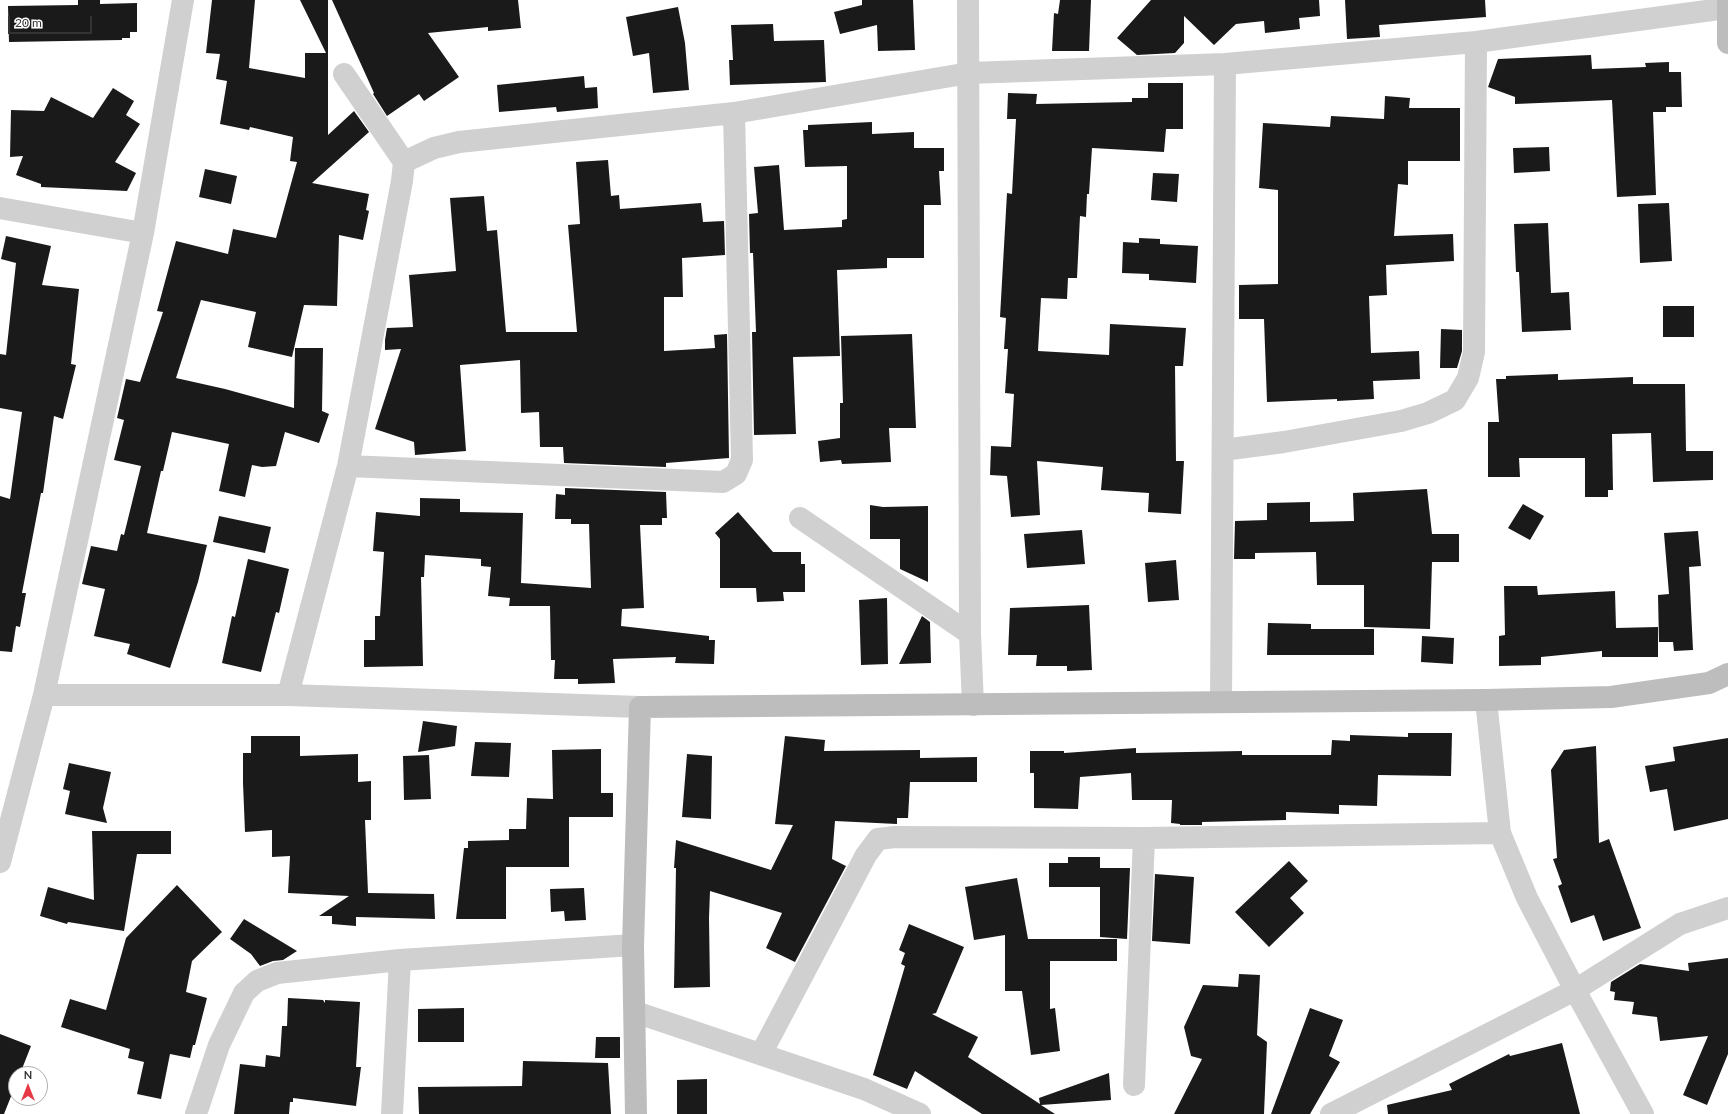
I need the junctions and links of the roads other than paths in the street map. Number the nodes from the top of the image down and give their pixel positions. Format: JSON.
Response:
{"nodes":[{"id":1,"x":183,"y":0,"type":"edge"},
{"id":2,"x":968,"y":0,"type":"edge"},
{"id":3,"x":1728,"y":0,"type":"edge"},
{"id":4,"x":1728,"y":8,"type":"edge"},
{"id":5,"x":1476,"y":42,"type":"junction"},
{"id":6,"x":1728,"y":43,"type":"edge"},
{"id":7,"x":1225,"y":64,"type":"junction"},
{"id":8,"x":969,"y":73,"type":"junction"},
{"id":9,"x":344,"y":74,"type":"dead end"},
{"id":10,"x":734,"y":113,"type":"junction"},
{"id":11,"x":404,"y":162,"type":"junction"},
{"id":12,"x":0,"y":208,"type":"edge"},
{"id":13,"x":143,"y":232,"type":"junction"},
{"id":14,"x":1222,"y":450,"type":"junction"},
{"id":15,"x":348,"y":466,"type":"junction"},
{"id":16,"x":800,"y":518,"type":"dead end"},
{"id":17,"x":970,"y":634,"type":"junction"},
{"id":18,"x":1728,"y":674,"type":"edge"},
{"id":19,"x":44,"y":695,"type":"junction"},
{"id":20,"x":288,"y":695,"type":"junction"},
{"id":21,"x":1486,"y":700,"type":"junction"},
{"id":22,"x":1221,"y":701,"type":"junction"},
{"id":23,"x":973,"y":705,"type":"junction"},
{"id":24,"x":640,"y":707,"type":"junction"},
{"id":25,"x":1500,"y":833,"type":"junction"},
{"id":26,"x":1144,"y":838,"type":"junction"},
{"id":27,"x":1,"y":852,"type":"edge"},
{"id":28,"x":1728,"y":908,"type":"edge"},
{"id":29,"x":634,"y":945,"type":"junction"},
{"id":30,"x":400,"y":960,"type":"junction"},
{"id":31,"x":1575,"y":990,"type":"junction"},
{"id":32,"x":635,"y":1012,"type":"junction"},
{"id":33,"x":761,"y":1054,"type":"junction"},
{"id":34,"x":1134,"y":1085,"type":"dead end"},
{"id":35,"x":196,"y":1114,"type":"edge"},
{"id":36,"x":392,"y":1114,"type":"edge"},
{"id":37,"x":636,"y":1114,"type":"edge"},
{"id":38,"x":920,"y":1114,"type":"edge"},
{"id":39,"x":1331,"y":1114,"type":"edge"},
{"id":40,"x":1643,"y":1114,"type":"edge"}],
"edges":[{"from":1,"to":13,"type":"street"},
{"from":2,"to":8,"type":"street"},
{"from":3,"to":4,"type":"street"},
{"from":4,"to":5,"type":"street"},
{"from":4,"to":6,"type":"street"},
{"from":5,"to":7,"type":"street"},
{"from":5,"to":14,"type":"street"},
{"from":7,"to":8,"type":"street"},
{"from":7,"to":14,"type":"street"},
{"from":8,"to":10,"type":"street"},
{"from":8,"to":17,"type":"street"},
{"from":9,"to":11,"type":"street"},
{"from":10,"to":11,"type":"street"},
{"from":10,"to":15,"type":"street"},
{"from":11,"to":15,"type":"street"},
{"from":12,"to":13,"type":"street"},
{"from":13,"to":19,"type":"street"},
{"from":14,"to":22,"type":"street"},
{"from":15,"to":20,"type":"street"},
{"from":16,"to":17,"type":"street"},
{"from":17,"to":23,"type":"street"},
{"from":18,"to":21,"type":"street"},
{"from":19,"to":20,"type":"street"},
{"from":19,"to":27,"type":"street"},
{"from":20,"to":24,"type":"street"},
{"from":21,"to":22,"type":"street"},
{"from":21,"to":25,"type":"street"},
{"from":22,"to":23,"type":"street"},
{"from":23,"to":24,"type":"street"},
{"from":24,"to":29,"type":"street"},
{"from":25,"to":26,"type":"street"},
{"from":25,"to":31,"type":"street"},
{"from":26,"to":33,"type":"street"},
{"from":26,"to":34,"type":"street"},
{"from":28,"to":31,"type":"street"},
{"from":29,"to":30,"type":"street"},
{"from":29,"to":32,"type":"street"},
{"from":30,"to":35,"type":"street"},
{"from":30,"to":36,"type":"street"},
{"from":31,"to":39,"type":"street"},
{"from":31,"to":40,"type":"street"},
{"from":32,"to":33,"type":"street"},
{"from":32,"to":37,"type":"street"},
{"from":33,"to":38,"type":"street"}]}
